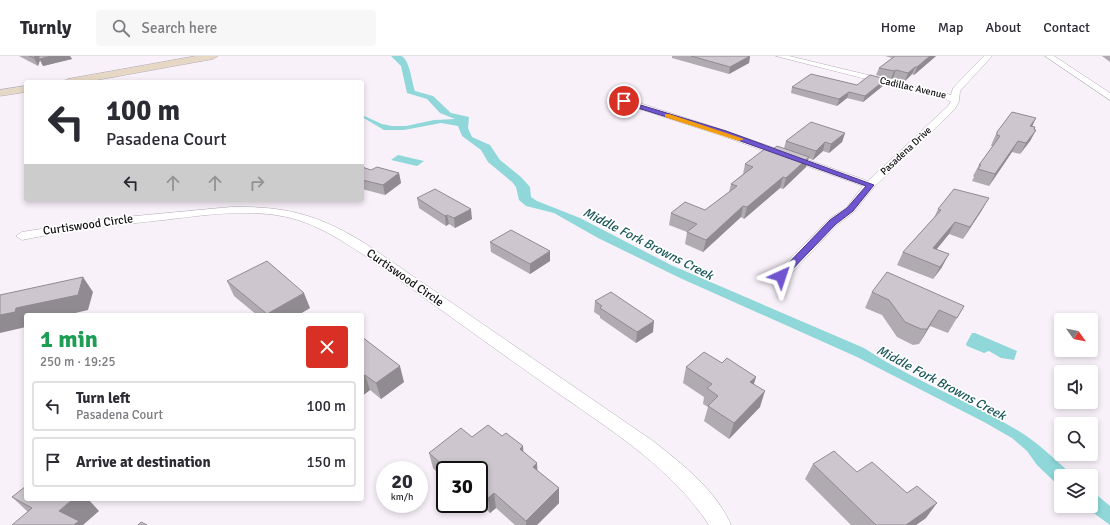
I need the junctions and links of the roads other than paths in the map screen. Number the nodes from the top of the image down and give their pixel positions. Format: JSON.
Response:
{"nodes":[{"id":1,"x":213,"y":56,"type":"edge"},
{"id":2,"x":780,"y":56,"type":"edge"},
{"id":3,"x":988,"y":56,"type":"edge"},
{"id":4,"x":1049,"y":56,"type":"edge"},
{"id":5,"x":79,"y":80,"type":"edge"},
{"id":6,"x":24,"y":89,"type":"edge"},
{"id":7,"x":0,"y":93,"type":"edge"},
{"id":8,"x":1110,"y":97,"type":"edge"},
{"id":9,"x":954,"y":98,"type":"junction"},
{"id":10,"x":624,"y":101,"type":"dead end"},
{"id":11,"x":870,"y":185,"type":"junction"},
{"id":12,"x":22,"y":236,"type":"dead end"},
{"id":13,"x":781,"y":276,"type":"dead end"},
{"id":14,"x":721,"y":525,"type":"edge"}],
"edges":[{"from":1,"to":5,"type":"main road"},
{"from":2,"to":9,"type":"street","name":"Cadillac Avenue"},
{"from":3,"to":9,"type":"street","name":"Pasadena Drive"},
{"from":4,"to":8,"type":"street"},
{"from":6,"to":7,"type":"main road"},
{"from":9,"to":11,"type":"street","name":"Pasadena Drive"},
{"from":10,"to":11,"type":"street"},
{"from":11,"to":13,"type":"street","name":"Pasadena Drive"},
{"from":12,"to":14,"type":"street","name":"Curtiswood Circle"}]}
